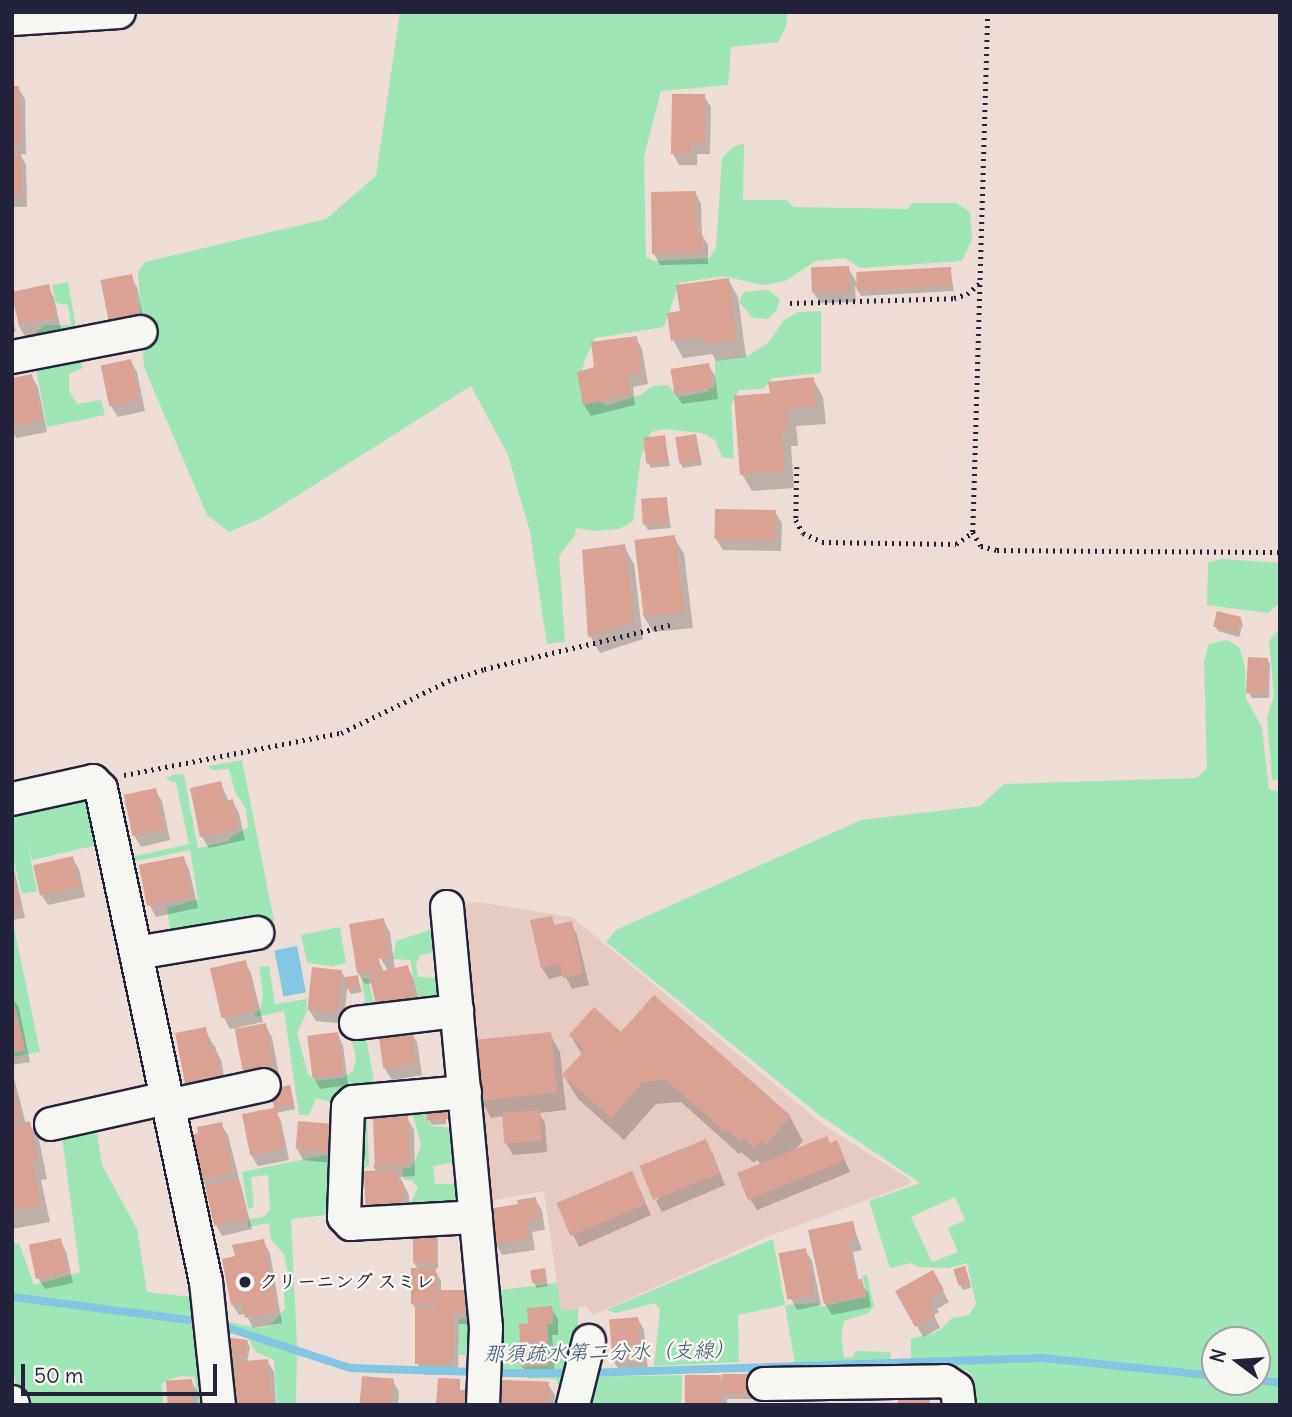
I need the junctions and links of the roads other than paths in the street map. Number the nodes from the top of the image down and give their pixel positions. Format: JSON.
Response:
{"nodes":[{"id":1,"x":119,"y":12,"type":"edge"},
{"id":2,"x":12,"y":19,"type":"edge"},
{"id":3,"x":141,"y":332,"type":"dead end"},
{"id":4,"x":12,"y":357,"type":"edge"},
{"id":5,"x":12,"y":799,"type":"edge"},
{"id":6,"x":447,"y":907,"type":"dead end"},
{"id":7,"x":257,"y":933,"type":"dead end"},
{"id":8,"x":136,"y":953,"type":"junction"},
{"id":9,"x":457,"y":1011,"type":"junction"},
{"id":10,"x":356,"y":1023,"type":"dead end"},
{"id":11,"x":264,"y":1085,"type":"dead end"},
{"id":12,"x":465,"y":1092,"type":"junction"},
{"id":13,"x":167,"y":1102,"type":"junction"},
{"id":14,"x":51,"y":1124,"type":"dead end"},
{"id":15,"x":476,"y":1217,"type":"junction"},
{"id":16,"x":589,"y":1341,"type":"dead end"},
{"id":17,"x":764,"y":1384,"type":"dead end"},
{"id":18,"x":219,"y":1405,"type":"edge"},
{"id":19,"x":483,"y":1405,"type":"edge"},
{"id":20,"x":573,"y":1405,"type":"edge"},
{"id":21,"x":959,"y":1405,"type":"edge"}],
"edges":[{"from":1,"to":2,"type":"street"},
{"from":3,"to":4,"type":"street"},
{"from":5,"to":8,"type":"street"},
{"from":6,"to":9,"type":"street"},
{"from":7,"to":8,"type":"street"},
{"from":8,"to":13,"type":"street"},
{"from":9,"to":10,"type":"street"},
{"from":9,"to":12,"type":"street"},
{"from":11,"to":13,"type":"street"},
{"from":12,"to":15,"type":"street"},
{"from":12,"to":15,"type":"street"},
{"from":13,"to":14,"type":"street"},
{"from":13,"to":18,"type":"street"},
{"from":15,"to":19,"type":"street"},
{"from":16,"to":20,"type":"street"},
{"from":17,"to":21,"type":"street"}]}
